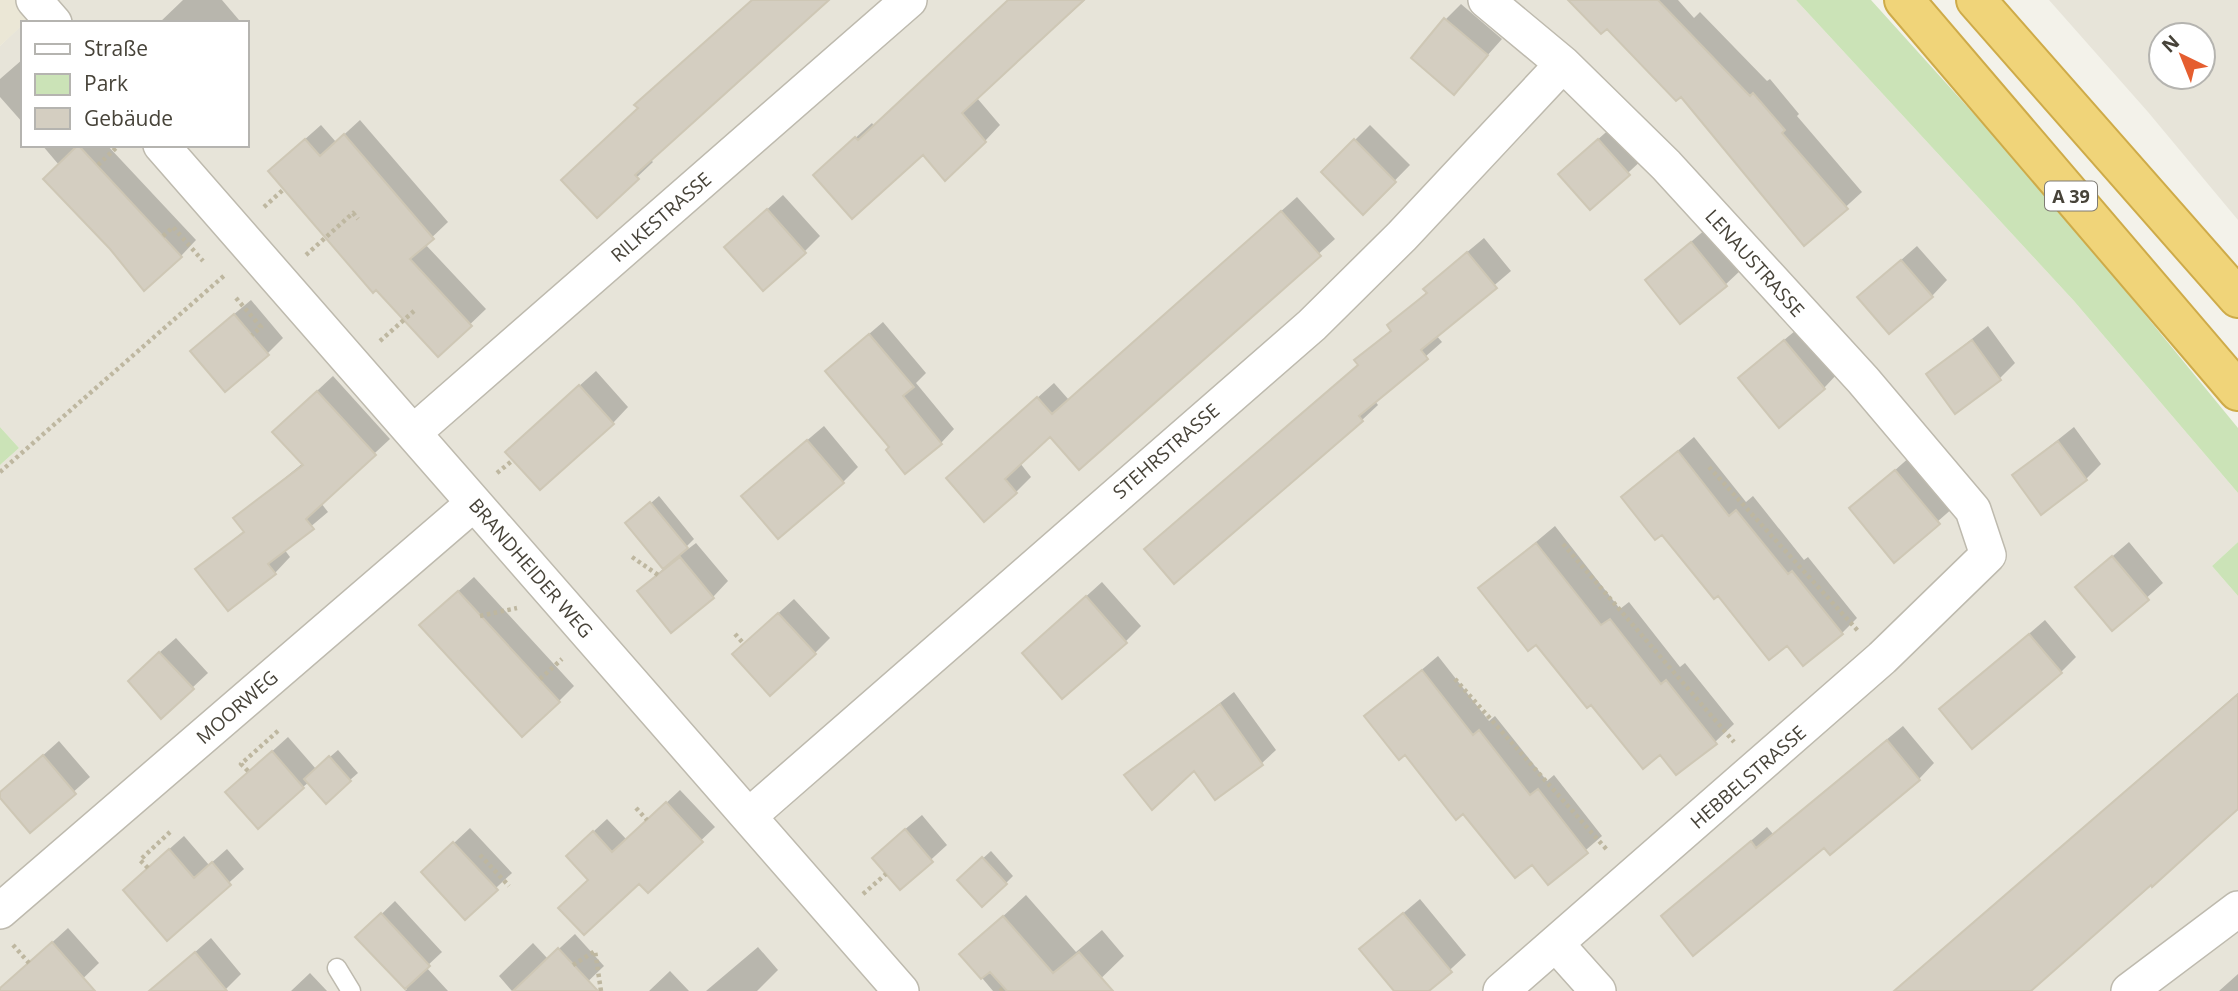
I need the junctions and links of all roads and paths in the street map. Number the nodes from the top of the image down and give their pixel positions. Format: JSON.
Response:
{"nodes":[{"id":1,"x":34,"y":0,"type":"edge"},
{"id":2,"x":909,"y":0,"type":"edge"},
{"id":3,"x":1486,"y":0,"type":"edge"},
{"id":4,"x":1904,"y":0,"type":"edge"},
{"id":5,"x":1976,"y":0,"type":"edge"},
{"id":6,"x":52,"y":21,"type":"edge"},
{"id":7,"x":1563,"y":64,"type":"junction"},
{"id":8,"x":118,"y":147,"type":"edge"},
{"id":9,"x":163,"y":147,"type":"edge"},
{"id":10,"x":97,"y":165,"type":"dead end"},
{"id":11,"x":358,"y":219,"type":"dead end"},
{"id":12,"x":163,"y":236,"type":"dead end"},
{"id":13,"x":253,"y":250,"type":"junction"},
{"id":14,"x":202,"y":261,"type":"dead end"},
{"id":15,"x":279,"y":280,"type":"junction"},
{"id":16,"x":236,"y":298,"type":"dead end"},
{"id":17,"x":2238,"y":298,"type":"edge"},
{"id":18,"x":414,"y":312,"type":"dead end"},
{"id":19,"x":252,"y":335,"type":"dead end"},
{"id":20,"x":354,"y":365,"type":"junction"},
{"id":21,"x":2238,"y":391,"type":"edge"},
{"id":22,"x":413,"y":433,"type":"junction"},
{"id":23,"x":1709,"y":467,"type":"dead end"},
{"id":24,"x":0,"y":472,"type":"edge"},
{"id":25,"x":474,"y":503,"type":"junction"},
{"id":26,"x":1563,"y":544,"type":"dead end"},
{"id":27,"x":1988,"y":555,"type":"joint"},
{"id":28,"x":632,"y":557,"type":"dead end"},
{"id":29,"x":658,"y":575,"type":"dead end"},
{"id":30,"x":735,"y":634,"type":"dead end"},
{"id":31,"x":743,"y":643,"type":"dead end"},
{"id":32,"x":1882,"y":658,"type":"junction"},
{"id":33,"x":1455,"y":679,"type":"dead end"},
{"id":34,"x":279,"y":730,"type":"dead end"},
{"id":35,"x":1757,"y":769,"type":"junction"},
{"id":36,"x":248,"y":771,"type":"dead end"},
{"id":37,"x":636,"y":808,"type":"dead end"},
{"id":38,"x":748,"y":816,"type":"junction"},
{"id":39,"x":647,"y":820,"type":"dead end"},
{"id":40,"x":170,"y":832,"type":"dead end"},
{"id":41,"x":480,"y":855,"type":"dead end"},
{"id":42,"x":148,"y":868,"type":"dead end"},
{"id":43,"x":1632,"y":878,"type":"junction"},
{"id":44,"x":509,"y":886,"type":"dead end"},
{"id":45,"x":2238,"y":909,"type":"edge"},
{"id":46,"x":0,"y":911,"type":"edge"},
{"id":47,"x":1556,"y":944,"type":"junction"},
{"id":48,"x":573,"y":965,"type":"dead end"},
{"id":49,"x":337,"y":968,"type":"dead end"},
{"id":50,"x":351,"y":991,"type":"edge"},
{"id":51,"x":601,"y":991,"type":"edge"},
{"id":52,"x":901,"y":991,"type":"edge"},
{"id":53,"x":1501,"y":991,"type":"edge"},
{"id":54,"x":1598,"y":991,"type":"edge"},
{"id":55,"x":2129,"y":991,"type":"edge"}],
"edges":[{"from":1,"to":6,"type":"street"},
{"from":2,"to":22,"type":"street","name":"RILKESTRASSE"},
{"from":3,"to":7,"type":"street","name":"LENAUSTRASSE"},
{"from":4,"to":21,"type":"highway","number":"A 39"},
{"from":5,"to":17,"type":"highway","number":"A 39"},
{"from":7,"to":27,"type":"street","name":"LENAUSTRASSE"},
{"from":7,"to":38,"type":"street","name":"STEHRSTRASSE"},
{"from":8,"to":10,"type":"path"},
{"from":9,"to":13,"type":"street","name":"BRANDHEIDER WEG"},
{"from":11,"to":15,"type":"path"},
{"from":12,"to":14,"type":"path"},
{"from":13,"to":15,"type":"street","name":"BRANDHEIDER WEG"},
{"from":13,"to":24,"type":"path"},
{"from":15,"to":20,"type":"street","name":"BRANDHEIDER WEG"},
{"from":16,"to":19,"type":"path"},
{"from":18,"to":20,"type":"path"},
{"from":20,"to":22,"type":"street","name":"BRANDHEIDER WEG"},
{"from":22,"to":25,"type":"street","name":"BRANDHEIDER WEG"},
{"from":23,"to":32,"type":"path"},
{"from":25,"to":38,"type":"street","name":"BRANDHEIDER WEG"},
{"from":25,"to":46,"type":"street","name":"MOORWEG"},
{"from":26,"to":35,"type":"path"},
{"from":27,"to":32,"type":"street","name":"HEBBELSTRASSE"},
{"from":28,"to":29,"type":"path"},
{"from":30,"to":31,"type":"path"},
{"from":32,"to":35,"type":"street","name":"HEBBELSTRASSE"},
{"from":33,"to":43,"type":"path"},
{"from":34,"to":36,"type":"path"},
{"from":35,"to":43,"type":"street","name":"HEBBELSTRASSE"},
{"from":37,"to":39,"type":"path"},
{"from":38,"to":52,"type":"street","name":"BRANDHEIDER WEG"},
{"from":40,"to":42,"type":"path"},
{"from":41,"to":44,"type":"path"},
{"from":43,"to":47,"type":"street","name":"HEBBELSTRASSE"},
{"from":45,"to":55,"type":"street"},
{"from":47,"to":53,"type":"street","name":"HEBBELSTRASSE"},
{"from":47,"to":54,"type":"street"},
{"from":48,"to":51,"type":"path"},
{"from":49,"to":50,"type":"lane"}]}
